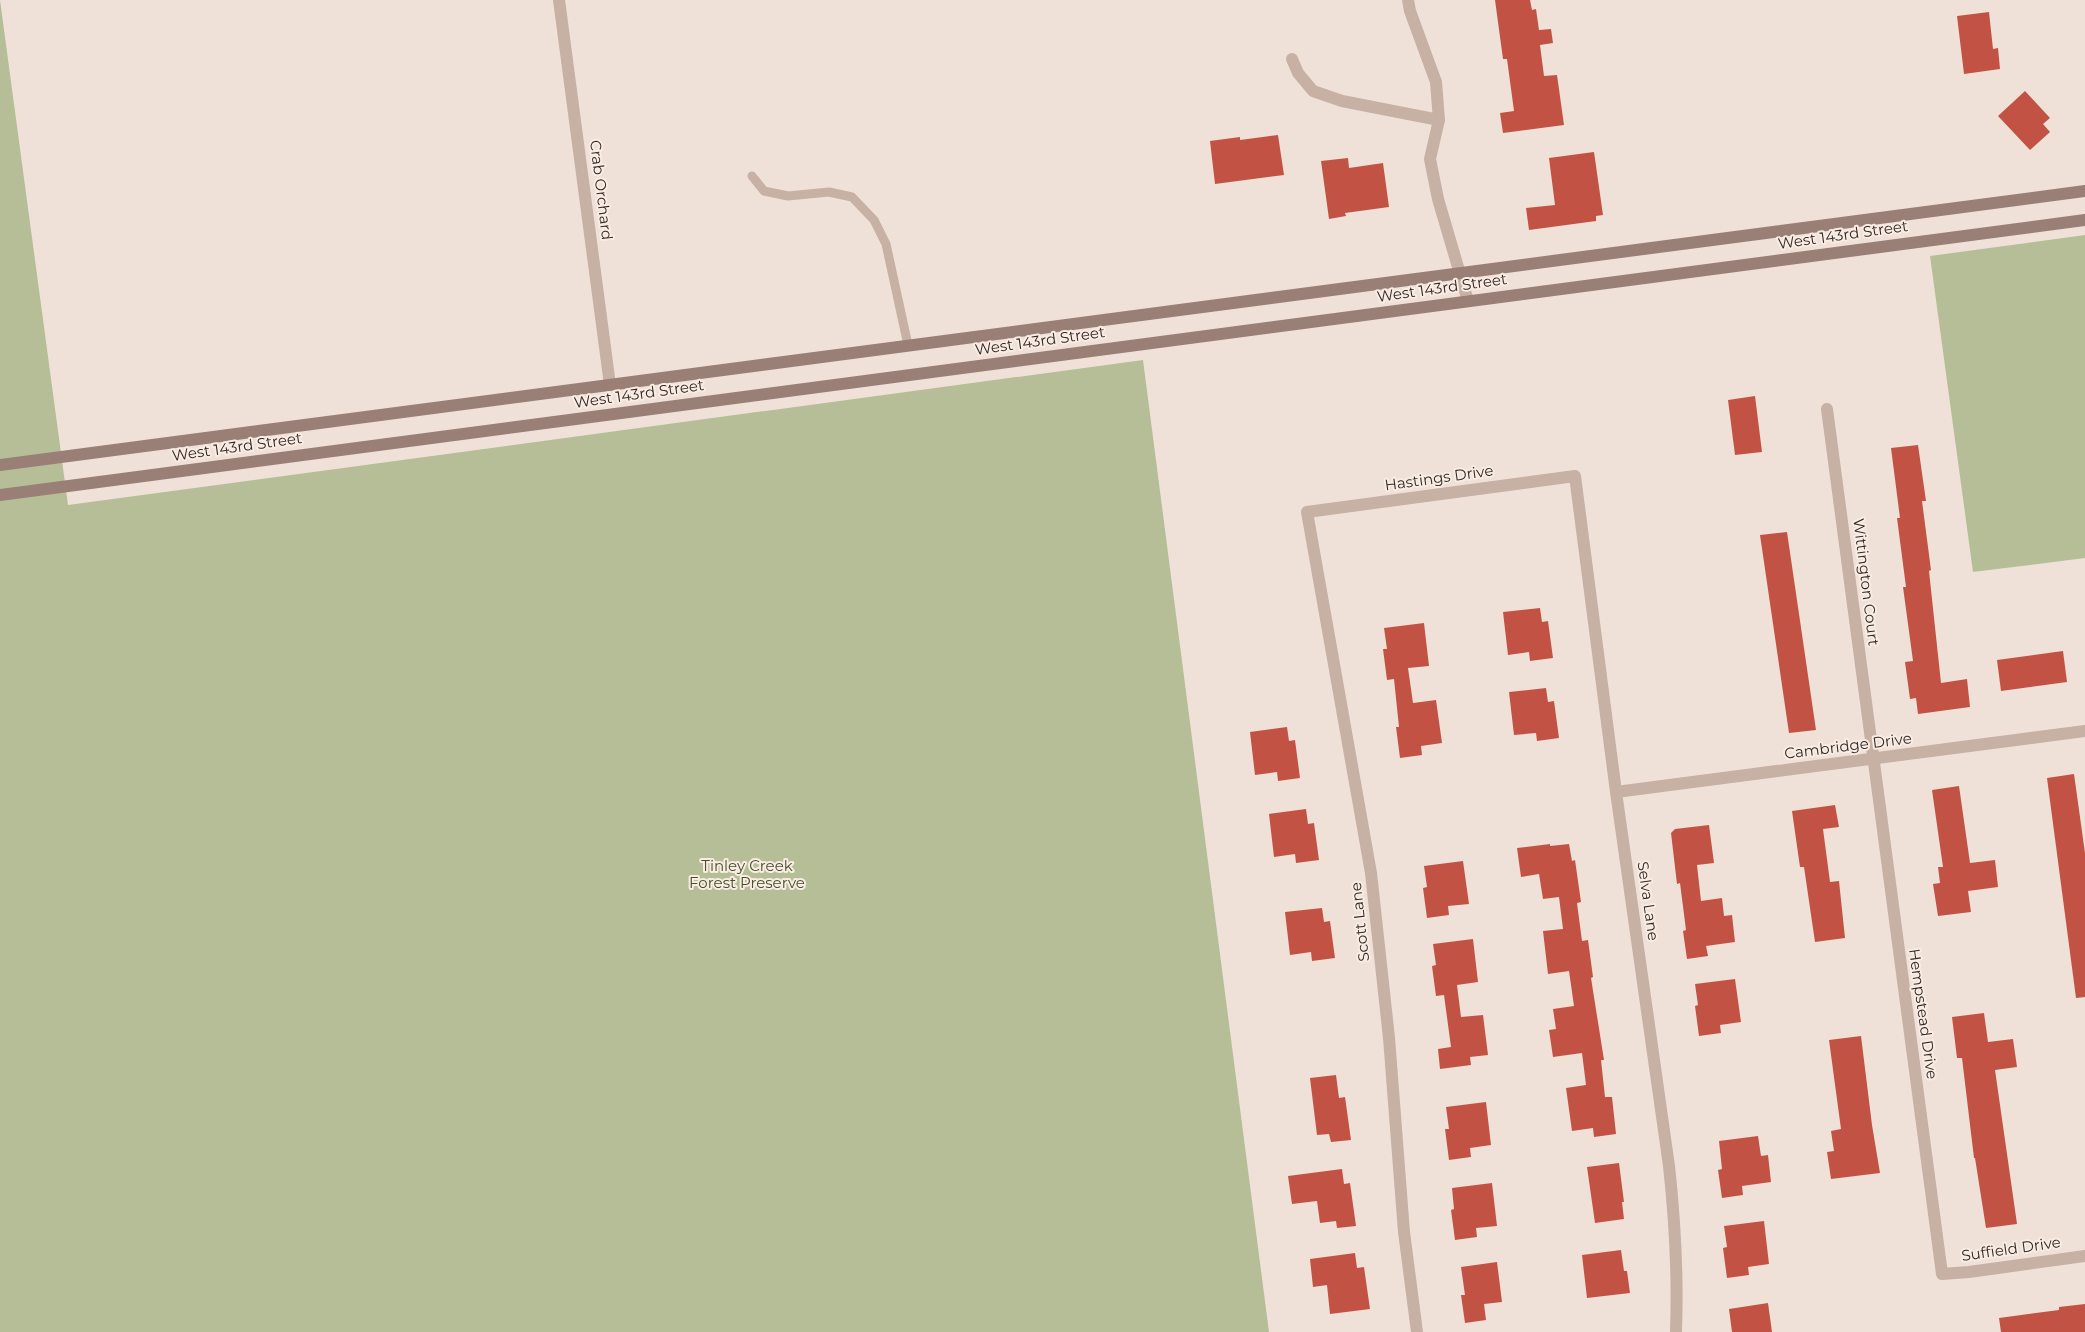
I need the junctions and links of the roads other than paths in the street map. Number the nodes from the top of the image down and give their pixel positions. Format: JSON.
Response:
{"nodes":[{"id":1,"x":560,"y":0,"type":"edge"},
{"id":2,"x":1408,"y":0,"type":"edge"},
{"id":3,"x":1292,"y":58,"type":"dead end"},
{"id":4,"x":1439,"y":120,"type":"junction"},
{"id":5,"x":752,"y":176,"type":"dead end"},
{"id":6,"x":2085,"y":191,"type":"edge"},
{"id":7,"x":2085,"y":220,"type":"edge"},
{"id":8,"x":1460,"y":273,"type":"junction"},
{"id":9,"x":1468,"y":302,"type":"junction"},
{"id":10,"x":908,"y":346,"type":"junction"},
{"id":11,"x":610,"y":384,"type":"junction"},
{"id":12,"x":1827,"y":409,"type":"dead end"},
{"id":13,"x":0,"y":465,"type":"edge"},
{"id":14,"x":1575,"y":476,"type":"joint"},
{"id":15,"x":0,"y":495,"type":"edge"},
{"id":16,"x":1307,"y":512,"type":"joint"},
{"id":17,"x":2085,"y":731,"type":"edge"},
{"id":18,"x":1873,"y":759,"type":"junction"},
{"id":19,"x":1616,"y":792,"type":"junction"},
{"id":20,"x":2085,"y":1256,"type":"edge"},
{"id":21,"x":1942,"y":1274,"type":"joint"},
{"id":22,"x":1417,"y":1332,"type":"edge"},
{"id":23,"x":1676,"y":1332,"type":"edge"}],
"edges":[{"from":1,"to":11,"type":"street","name":"Crab Orchard"},
{"from":2,"to":4,"type":"street"},
{"from":3,"to":4,"type":"street"},
{"from":4,"to":8,"type":"street"},
{"from":5,"to":10,"type":"lane"},
{"from":6,"to":8,"type":"main road","name":"West 143rd Street"},
{"from":7,"to":9,"type":"main road","name":"West 143rd Street"},
{"from":8,"to":9,"type":"street"},
{"from":8,"to":10,"type":"main road","name":"West 143rd Street"},
{"from":9,"to":15,"type":"main road","name":"West 143rd Street"},
{"from":10,"to":11,"type":"main road","name":"West 143rd Street"},
{"from":11,"to":13,"type":"main road","name":"West 143rd Street"},
{"from":12,"to":18,"type":"street","name":"Wittington Court"},
{"from":14,"to":16,"type":"street","name":"Hastings Drive"},
{"from":14,"to":19,"type":"street","name":"Selva Lane"},
{"from":16,"to":22,"type":"street","name":"Scott Lane"},
{"from":17,"to":18,"type":"street","name":"Cambridge Drive"},
{"from":18,"to":19,"type":"street","name":"Cambridge Drive"},
{"from":18,"to":21,"type":"street","name":"Hempstead Drive"},
{"from":19,"to":23,"type":"street","name":"Selva Lane"},
{"from":20,"to":21,"type":"street","name":"Suffield Drive"}]}
